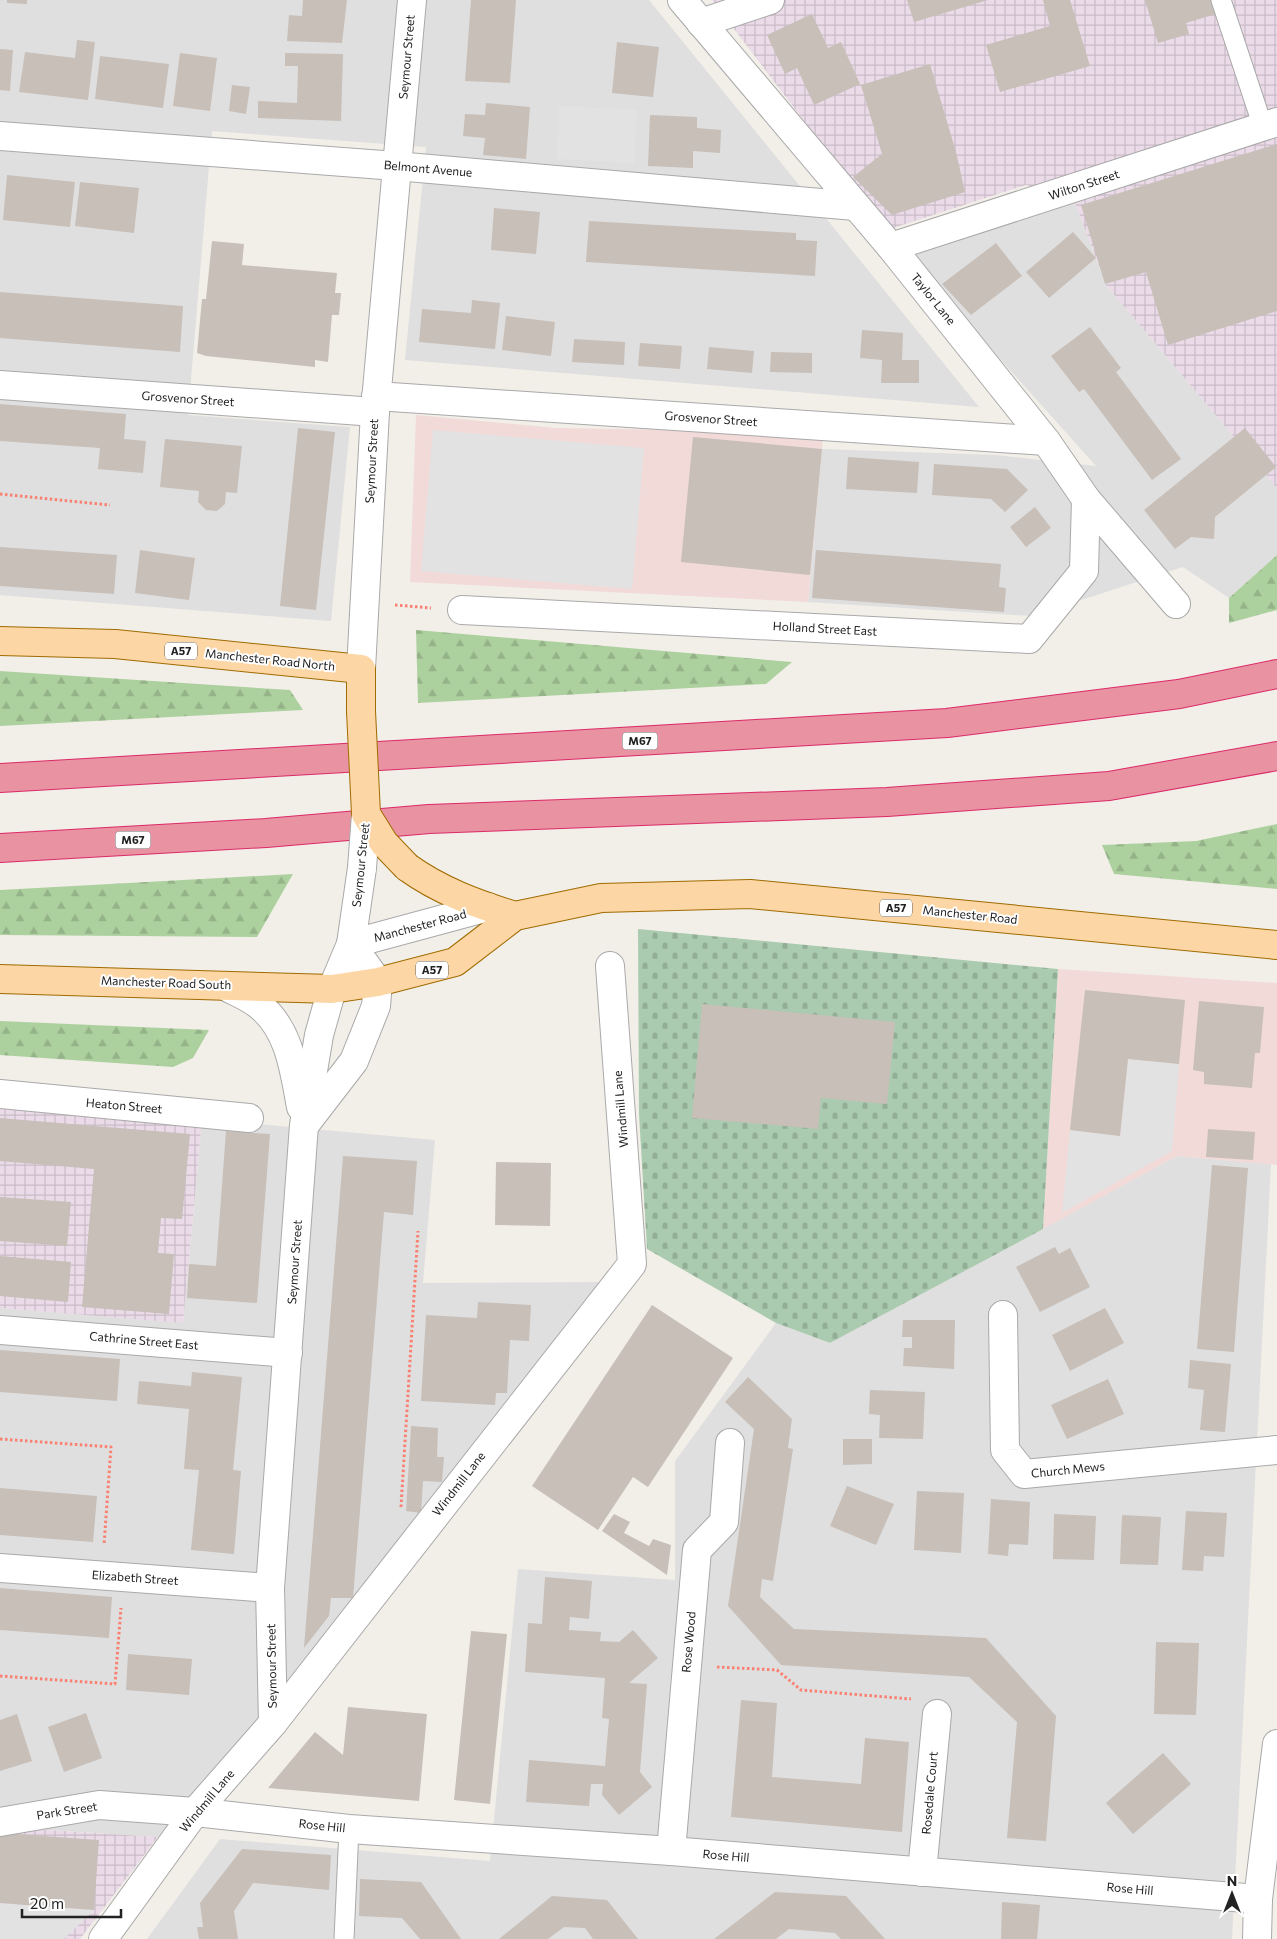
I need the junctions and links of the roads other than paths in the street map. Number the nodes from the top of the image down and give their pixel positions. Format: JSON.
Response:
{"nodes":[{"id":1,"x":412,"y":0,"type":"edge"},
{"id":2,"x":682,"y":0,"type":"edge"},
{"id":3,"x":770,"y":0,"type":"edge"},
{"id":4,"x":1221,"y":0,"type":"edge"},
{"id":5,"x":701,"y":23,"type":"junction"},
{"id":6,"x":1270,"y":125,"type":"edge"},
{"id":7,"x":0,"y":136,"type":"edge"},
{"id":8,"x":396,"y":166,"type":"junction"},
{"id":9,"x":855,"y":206,"type":"junction"},
{"id":10,"x":892,"y":247,"type":"junction"},
{"id":11,"x":0,"y":385,"type":"edge"},
{"id":12,"x":376,"y":404,"type":"junction"},
{"id":13,"x":1046,"y":441,"type":"junction"},
{"id":14,"x":1086,"y":499,"type":"junction"},
{"id":15,"x":1176,"y":604,"type":"dead end"},
{"id":16,"x":462,"y":610,"type":"road end"},
{"id":17,"x":0,"y":641,"type":"edge"},
{"id":18,"x":361,"y":669,"type":"junction"},
{"id":19,"x":1277,"y":674,"type":"edge"},
{"id":20,"x":1277,"y":756,"type":"edge"},
{"id":21,"x":0,"y":778,"type":"edge"},
{"id":22,"x":366,"y":814,"type":"junction"},
{"id":23,"x":0,"y":848,"type":"edge"},
{"id":24,"x":488,"y":907,"type":"junction"},
{"id":25,"x":516,"y":916,"type":"junction"},
{"id":26,"x":351,"y":944,"type":"junction"},
{"id":27,"x":1277,"y":944,"type":"edge"},
{"id":28,"x":610,"y":966,"type":"dead end"},
{"id":29,"x":0,"y":979,"type":"edge"},
{"id":30,"x":378,"y":982,"type":"junction"},
{"id":31,"x":225,"y":986,"type":"junction"},
{"id":32,"x":332,"y":989,"type":"junction"},
{"id":33,"x":0,"y":1094,"type":"edge"},
{"id":34,"x":249,"y":1118,"type":"dead end"},
{"id":35,"x":304,"y":1125,"type":"junction"},
{"id":36,"x":1003,"y":1315,"type":"dead end"},
{"id":37,"x":0,"y":1330,"type":"edge"},
{"id":38,"x":288,"y":1353,"type":"junction"},
{"id":39,"x":730,"y":1443,"type":"dead end"},
{"id":40,"x":1277,"y":1450,"type":"edge"},
{"id":41,"x":0,"y":1568,"type":"edge"},
{"id":42,"x":270,"y":1588,"type":"junction"},
{"id":43,"x":937,"y":1714,"type":"road end"},
{"id":44,"x":273,"y":1724,"type":"junction"},
{"id":45,"x":1277,"y":1744,"type":"edge"},
{"id":46,"x":194,"y":1812,"type":"junction"},
{"id":47,"x":0,"y":1822,"type":"edge"},
{"id":48,"x":349,"y":1829,"type":"junction"},
{"id":49,"x":670,"y":1851,"type":"junction"},
{"id":50,"x":922,"y":1872,"type":"junction"},
{"id":51,"x":1258,"y":1899,"type":"junction"},
{"id":52,"x":102,"y":1939,"type":"edge"},
{"id":53,"x":344,"y":1939,"type":"edge"},
{"id":54,"x":1257,"y":1939,"type":"edge"}],
"edges":[{"from":1,"to":8,"type":"street","name":"Seymour Street"},
{"from":2,"to":5,"type":"street","name":"Taylor Lane"},
{"from":3,"to":5,"type":"street"},
{"from":4,"to":6,"type":"lane"},
{"from":5,"to":9,"type":"street","name":"Taylor Lane"},
{"from":6,"to":10,"type":"street","name":"Wilton Street"},
{"from":7,"to":8,"type":"street","name":"Belmont Avenue"},
{"from":8,"to":9,"type":"street","name":"Belmont Avenue"},
{"from":8,"to":12,"type":"street","name":"Seymour Street"},
{"from":9,"to":10,"type":"street","name":"Taylor Lane"},
{"from":10,"to":13,"type":"street","name":"Taylor Lane"},
{"from":11,"to":12,"type":"street","name":"Grosvenor Street"},
{"from":12,"to":13,"type":"street","name":"Grosvenor Street"},
{"from":12,"to":18,"type":"street","name":"Seymour Street"},
{"from":13,"to":14,"type":"street","name":"Taylor Lane"},
{"from":14,"to":15,"type":"street","name":"Taylor Lane"},
{"from":14,"to":16,"type":"street","name":"Holland Street East"},
{"from":17,"to":18,"type":"main road","name":"Manchester Road North","number":"A57"},
{"from":18,"to":22,"type":"main road","name":"Seymour Street","bridge":true},
{"from":19,"to":21,"type":"highway","number":"M67"},
{"from":20,"to":23,"type":"highway","number":"M67"},
{"from":22,"to":24,"type":"main road","name":"Manchester Road","bridge":true},
{"from":22,"to":26,"type":"street","name":"Seymour Street","bridge":true},
{"from":24,"to":25,"type":"main road","name":"Manchester Road"},
{"from":24,"to":26,"type":"street","name":"Manchester Road"},
{"from":25,"to":27,"type":"main road","name":"Manchester Road","number":"A57"},
{"from":25,"to":30,"type":"main road","name":"Manchester Road","number":"A57"},
{"from":26,"to":30,"type":"street"},
{"from":26,"to":32,"type":"street","name":"Seymour Street"},
{"from":28,"to":44,"type":"street","name":"Windmill Lane"},
{"from":29,"to":31,"type":"main road","name":"Manchester Road South","number":"A57"},
{"from":30,"to":32,"type":"main road","name":"Manchester Road","number":"A57"},
{"from":30,"to":35,"type":"street"},
{"from":31,"to":32,"type":"main road","name":"Manchester Road South","number":"A57"},
{"from":31,"to":35,"type":"street"},
{"from":32,"to":35,"type":"street","name":"Seymour Street"},
{"from":33,"to":34,"type":"street","name":"Heaton Street"},
{"from":35,"to":38,"type":"street","name":"Seymour Street"},
{"from":36,"to":40,"type":"street","name":"Church Mews"},
{"from":37,"to":38,"type":"street","name":"Cathrine Street East"},
{"from":38,"to":42,"type":"street","name":"Seymour Street"},
{"from":39,"to":49,"type":"street","name":"Rose Wood"},
{"from":41,"to":42,"type":"street","name":"Elizabeth Street"},
{"from":42,"to":44,"type":"street","name":"Seymour Street"},
{"from":43,"to":50,"type":"street","name":"Rosedale Court"},
{"from":44,"to":46,"type":"street","name":"Windmill Lane"},
{"from":45,"to":51,"type":"street"},
{"from":46,"to":47,"type":"street","name":"Park Street"},
{"from":46,"to":48,"type":"street","name":"Rose Hill"},
{"from":46,"to":52,"type":"street","name":"Windmill Lane"},
{"from":48,"to":49,"type":"street","name":"Rose Hill"},
{"from":48,"to":53,"type":"lane"},
{"from":49,"to":50,"type":"street","name":"Rose Hill"},
{"from":50,"to":51,"type":"street","name":"Rose Hill"},
{"from":51,"to":54,"type":"street"}]}
